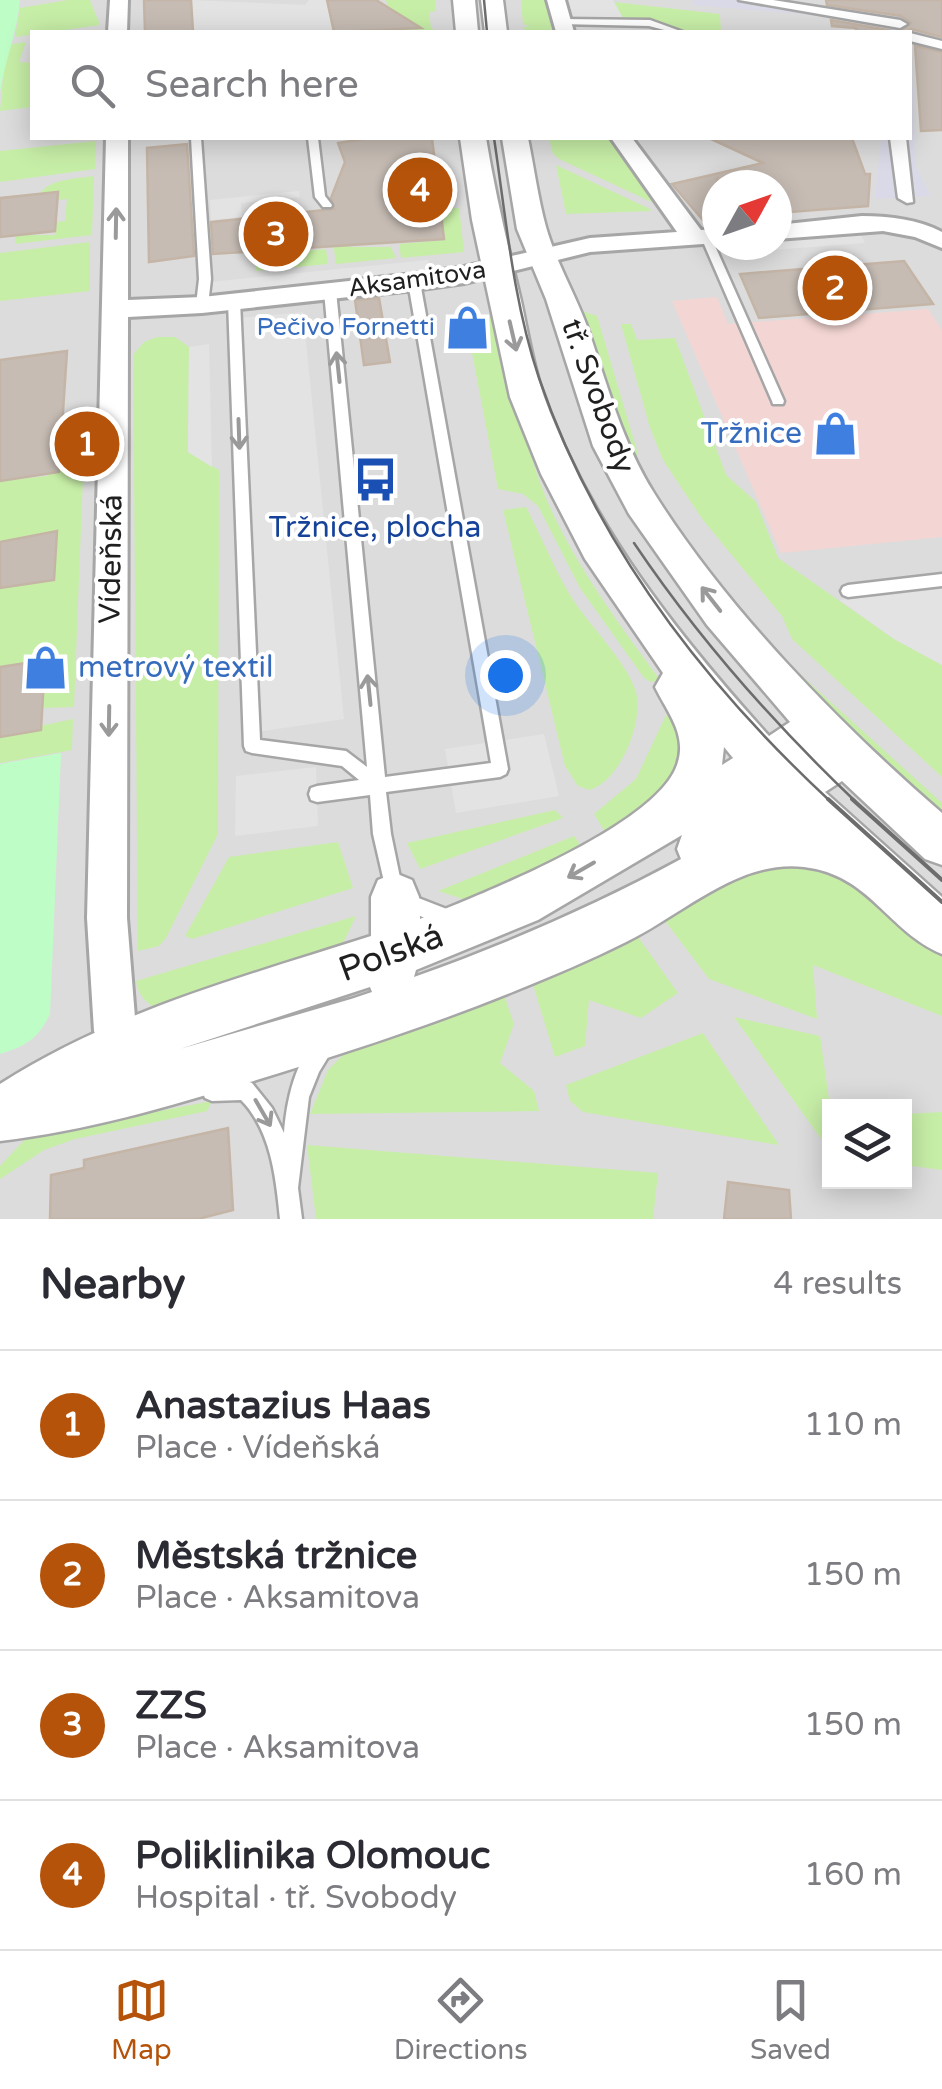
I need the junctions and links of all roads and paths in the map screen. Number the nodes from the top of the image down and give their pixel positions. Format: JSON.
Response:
{"nodes":[{"id":1,"x":119,"y":0,"type":"edge"},
{"id":2,"x":464,"y":0,"type":"edge"},
{"id":3,"x":492,"y":0,"type":"edge"},
{"id":4,"x":556,"y":0,"type":"edge"},
{"id":5,"x":746,"y":0,"type":"edge"},
{"id":6,"x":907,"y":3,"type":"dead end"},
{"id":7,"x":563,"y":28,"type":"edge"},
{"id":8,"x":118,"y":30,"type":"edge"},
{"id":9,"x":467,"y":30,"type":"edge"},
{"id":10,"x":496,"y":30,"type":"edge"},
{"id":11,"x":673,"y":30,"type":"edge"},
{"id":12,"x":898,"y":30,"type":"edge"},
{"id":13,"x":903,"y":30,"type":"edge"},
{"id":14,"x":912,"y":34,"type":"edge"},
{"id":15,"x":942,"y":44,"type":"edge"},
{"id":16,"x":117,"y":140,"type":"edge"},
{"id":17,"x":196,"y":140,"type":"edge"},
{"id":18,"x":313,"y":140,"type":"edge"},
{"id":19,"x":473,"y":140,"type":"edge"},
{"id":20,"x":514,"y":140,"type":"edge"},
{"id":21,"x":623,"y":140,"type":"edge"},
{"id":22,"x":898,"y":140,"type":"edge"},
{"id":23,"x":907,"y":198,"type":"joint"},
{"id":24,"x":327,"y":205,"type":"dead end"},
{"id":25,"x":907,"y":225,"type":"junction"},
{"id":26,"x":792,"y":231,"type":"edge"},
{"id":27,"x":702,"y":235,"type":"edge"},
{"id":28,"x":702,"y":237,"type":"edge"},
{"id":29,"x":942,"y":241,"type":"edge"},
{"id":30,"x":546,"y":254,"type":"junction"},
{"id":31,"x":715,"y":260,"type":"edge"},
{"id":32,"x":496,"y":267,"type":"junction"},
{"id":33,"x":414,"y":282,"type":"junction"},
{"id":34,"x":330,"y":291,"type":"junction"},
{"id":35,"x":234,"y":301,"type":"junction"},
{"id":36,"x":202,"y":304,"type":"junction"},
{"id":37,"x":115,"y":309,"type":"junction"},
{"id":38,"x":778,"y":401,"type":"dead end"},
{"id":39,"x":533,"y":411,"type":"junction"},
{"id":40,"x":942,"y":580,"type":"edge"},
{"id":41,"x":848,"y":591,"type":"dead end"},
{"id":42,"x":832,"y":740,"type":"junction"},
{"id":43,"x":779,"y":777,"type":"junction"},
{"id":44,"x":379,"y":787,"type":"junction"},
{"id":45,"x":317,"y":794,"type":"dead end"},
{"id":46,"x":664,"y":818,"type":"junction"},
{"id":47,"x":942,"y":843,"type":"edge"},
{"id":48,"x":867,"y":864,"type":"junction"},
{"id":49,"x":942,"y":929,"type":"edge"},
{"id":50,"x":370,"y":938,"type":"junction"},
{"id":51,"x":109,"y":981,"type":"junction"},
{"id":52,"x":371,"y":1018,"type":"junction"},
{"id":53,"x":133,"y":1067,"type":"junction"},
{"id":54,"x":75,"y":1087,"type":"junction"},
{"id":55,"x":2,"y":1114,"type":"edge"},
{"id":56,"x":288,"y":1186,"type":"junction"},
{"id":57,"x":291,"y":1219,"type":"edge"}],
"edges":[{"from":1,"to":8,"type":"street"},
{"from":2,"to":9,"type":"street"},
{"from":3,"to":10,"type":"street"},
{"from":4,"to":7,"type":"street"},
{"from":5,"to":12,"type":"street"},
{"from":6,"to":13,"type":"street"},
{"from":7,"to":11,"type":"lane"},
{"from":14,"to":15,"type":"street"},
{"from":37,"to":16,"type":"street","name":"Vídeňská","one_way":true},
{"from":17,"to":36,"type":"lane"},
{"from":18,"to":24,"type":"lane"},
{"from":19,"to":32,"type":"street","name":"tř. Svobody"},
{"from":20,"to":30,"type":"street","name":"tř. Svobody"},
{"from":21,"to":27,"type":"street"},
{"from":22,"to":23,"type":"street"},
{"from":23,"to":25,"type":"street"},
{"from":25,"to":26,"type":"street"},
{"from":25,"to":29,"type":"street"},
{"from":28,"to":30,"type":"street","name":"Aksamitova"},
{"from":30,"to":32,"type":"street","name":"Aksamitova"},
{"from":42,"to":30,"type":"street","name":"tř. Svobody","one_way":true},
{"from":31,"to":38,"type":"lane"},
{"from":32,"to":33,"type":"street","name":"Aksamitova"},
{"from":32,"to":39,"type":"street","name":"tř. Svobody","one_way":true},
{"from":33,"to":34,"type":"street","name":"Aksamitova"},
{"from":33,"to":44,"type":"lane"},
{"from":34,"to":35,"type":"street","name":"Aksamitova"},
{"from":44,"to":34,"type":"lane","one_way":true},
{"from":35,"to":36,"type":"street","name":"Aksamitova"},
{"from":35,"to":44,"type":"lane","one_way":true},
{"from":36,"to":37,"type":"street","name":"Aksamitova"},
{"from":37,"to":51,"type":"street","name":"Vídeňská","one_way":true},
{"from":39,"to":43,"type":"street","name":"tř. Svobody"},
{"from":39,"to":46,"type":"street","name":"tř. Svobody"},
{"from":40,"to":41,"type":"lane"},
{"from":42,"to":43,"type":"street"},
{"from":42,"to":47,"type":"street","name":"tř. Svobody"},
{"from":43,"to":46,"type":"street","name":"Polská"},
{"from":43,"to":48,"type":"street","name":"tř. Svobody"},
{"from":43,"to":52,"type":"street","name":"Polská"},
{"from":44,"to":45,"type":"lane"},
{"from":44,"to":50,"type":"lane"},
{"from":46,"to":50,"type":"street","name":"Polská","one_way":true},
{"from":48,"to":49,"type":"street","name":"tř. Svobody"},
{"from":48,"to":52,"type":"street","name":"Polská"},
{"from":50,"to":53,"type":"street","name":"Polská"},
{"from":50,"to":53,"type":"street"},
{"from":51,"to":53,"type":"street","name":"Vídeňská"},
{"from":51,"to":54,"type":"street","name":"Vídeňská"},
{"from":52,"to":53,"type":"street","name":"Polská"},
{"from":52,"to":56,"type":"lane"},
{"from":53,"to":54,"type":"street","name":"Polská"},
{"from":53,"to":56,"type":"lane","one_way":true},
{"from":54,"to":55,"type":"street","name":"Polská"},
{"from":56,"to":57,"type":"lane"}]}
